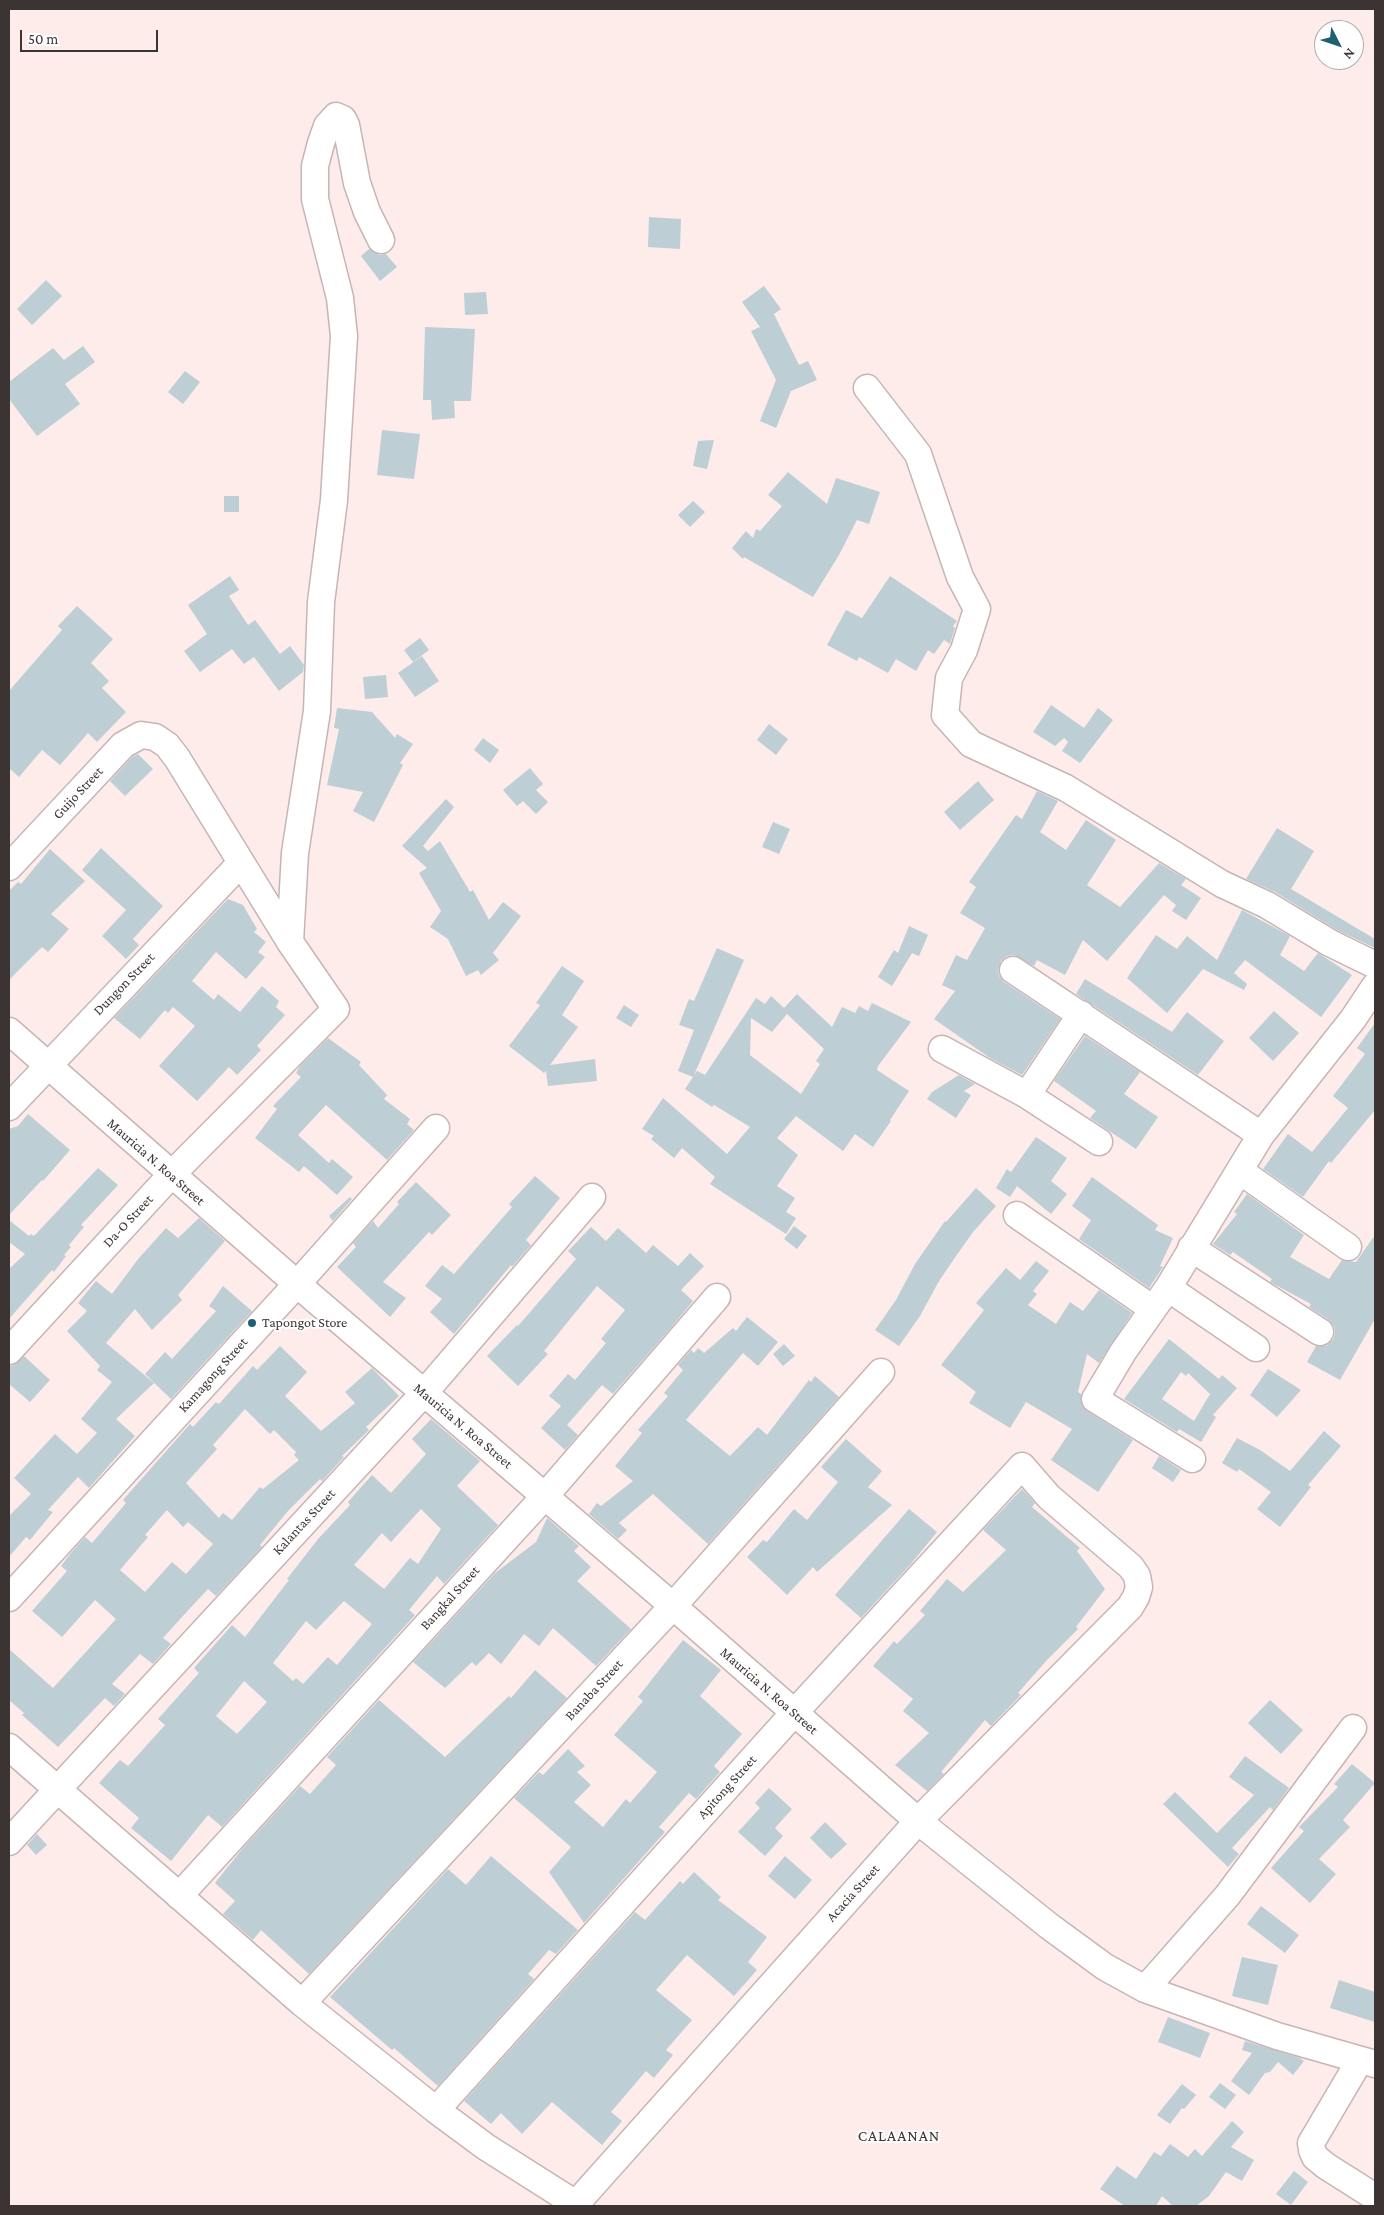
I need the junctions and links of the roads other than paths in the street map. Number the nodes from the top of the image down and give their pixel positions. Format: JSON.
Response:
{"nodes":[{"id":1,"x":381,"y":240,"type":"dead end"},
{"id":2,"x":867,"y":388,"type":"dead end"},
{"id":3,"x":240,"y":864,"type":"junction"},
{"id":4,"x":9,"y":867,"type":"edge"},
{"id":5,"x":290,"y":942,"type":"junction"},
{"id":6,"x":1375,"y":965,"type":"edge"},
{"id":7,"x":1013,"y":970,"type":"dead end"},
{"id":8,"x":1375,"y":986,"type":"edge"},
{"id":9,"x":1081,"y":1014,"type":"junction"},
{"id":10,"x":9,"y":1031,"type":"edge"},
{"id":11,"x":942,"y":1049,"type":"dead end"},
{"id":12,"x":46,"y":1065,"type":"junction"},
{"id":13,"x":1026,"y":1095,"type":"junction"},
{"id":14,"x":9,"y":1106,"type":"edge"},
{"id":15,"x":436,"y":1128,"type":"dead end"},
{"id":16,"x":1261,"y":1135,"type":"junction"},
{"id":17,"x":1099,"y":1142,"type":"dead end"},
{"id":18,"x":1240,"y":1171,"type":"junction"},
{"id":19,"x":171,"y":1174,"type":"junction"},
{"id":20,"x":592,"y":1197,"type":"dead end"},
{"id":21,"x":1018,"y":1215,"type":"dead end"},
{"id":22,"x":1348,"y":1247,"type":"dead end"},
{"id":23,"x":1191,"y":1248,"type":"junction"},
{"id":24,"x":297,"y":1284,"type":"junction"},
{"id":25,"x":1168,"y":1288,"type":"junction"},
{"id":26,"x":718,"y":1297,"type":"dead end"},
{"id":27,"x":1153,"y":1309,"type":"junction"},
{"id":28,"x":1320,"y":1332,"type":"dead end"},
{"id":29,"x":1256,"y":1348,"type":"dead end"},
{"id":30,"x":9,"y":1351,"type":"edge"},
{"id":31,"x":881,"y":1372,"type":"dead end"},
{"id":32,"x":424,"y":1393,"type":"junction"},
{"id":33,"x":1192,"y":1459,"type":"dead end"},
{"id":34,"x":544,"y":1496,"type":"junction"},
{"id":35,"x":1139,"y":1587,"type":"joint"},
{"id":36,"x":9,"y":1598,"type":"edge"},
{"id":37,"x":673,"y":1606,"type":"junction"},
{"id":38,"x":794,"y":1713,"type":"junction"},
{"id":39,"x":1353,"y":1728,"type":"dead end"},
{"id":40,"x":9,"y":1747,"type":"edge"},
{"id":41,"x":57,"y":1788,"type":"junction"},
{"id":42,"x":918,"y":1821,"type":"junction"},
{"id":43,"x":9,"y":1842,"type":"edge"},
{"id":44,"x":179,"y":1896,"type":"junction"},
{"id":45,"x":1145,"y":1989,"type":"junction"},
{"id":46,"x":302,"y":2003,"type":"junction"},
{"id":47,"x":1368,"y":2062,"type":"edge"},
{"id":48,"x":436,"y":2110,"type":"junction"},
{"id":49,"x":1375,"y":2198,"type":"edge"},
{"id":50,"x":576,"y":2205,"type":"edge"}],
"edges":[{"from":1,"to":5,"type":"street"},
{"from":2,"to":6,"type":"street"},
{"from":3,"to":4,"type":"street","name":"Guijo Street"},
{"from":3,"to":5,"type":"street"},
{"from":3,"to":12,"type":"street","name":"Dungon Street"},
{"from":5,"to":19,"type":"street","name":"Da-O Street"},
{"from":7,"to":9,"type":"street"},
{"from":8,"to":16,"type":"street"},
{"from":9,"to":13,"type":"street"},
{"from":9,"to":16,"type":"street"},
{"from":10,"to":12,"type":"street","name":"Mauricia N. Roa Street"},
{"from":11,"to":13,"type":"street"},
{"from":12,"to":14,"type":"street","name":"Dungon Street"},
{"from":12,"to":19,"type":"street","name":"Mauricia N. Roa Street"},
{"from":13,"to":17,"type":"street"},
{"from":15,"to":24,"type":"street","name":"Kamagong Street"},
{"from":16,"to":18,"type":"street"},
{"from":18,"to":22,"type":"street"},
{"from":18,"to":23,"type":"street"},
{"from":19,"to":24,"type":"street","name":"Mauricia N. Roa Street"},
{"from":19,"to":30,"type":"street","name":"Da-O Street"},
{"from":20,"to":32,"type":"street","name":"Kalantas Street"},
{"from":21,"to":27,"type":"street"},
{"from":23,"to":25,"type":"street"},
{"from":23,"to":28,"type":"street"},
{"from":24,"to":32,"type":"street","name":"Mauricia N. Roa Street"},
{"from":24,"to":36,"type":"street","name":"Kamagong Street"},
{"from":25,"to":27,"type":"street"},
{"from":25,"to":29,"type":"street"},
{"from":26,"to":34,"type":"street","name":"Bangkal Street"},
{"from":27,"to":33,"type":"street"},
{"from":31,"to":37,"type":"street","name":"Banaba Street"},
{"from":32,"to":34,"type":"street","name":"Mauricia N. Roa Street"},
{"from":32,"to":41,"type":"street","name":"Kalantas Street"},
{"from":34,"to":37,"type":"street","name":"Mauricia N. Roa Street"},
{"from":34,"to":44,"type":"street","name":"Bangkal Street"},
{"from":35,"to":38,"type":"street","name":"Apitong Street"},
{"from":35,"to":42,"type":"street","name":"Acacia Street"},
{"from":37,"to":38,"type":"street","name":"Mauricia N. Roa Street"},
{"from":37,"to":46,"type":"street","name":"Banaba Street"},
{"from":38,"to":42,"type":"street","name":"Mauricia N. Roa Street"},
{"from":38,"to":48,"type":"street","name":"Apitong Street"},
{"from":39,"to":45,"type":"street"},
{"from":40,"to":41,"type":"street"},
{"from":41,"to":43,"type":"street","name":"Kalantas Street"},
{"from":41,"to":44,"type":"street"},
{"from":42,"to":45,"type":"street","name":"Mauricia N. Roa Street"},
{"from":42,"to":50,"type":"street","name":"Acacia Street"},
{"from":44,"to":46,"type":"street"},
{"from":45,"to":47,"type":"street","name":"Mauricia N. Roa Street"},
{"from":46,"to":48,"type":"street"},
{"from":47,"to":49,"type":"street"},
{"from":48,"to":50,"type":"street"}]}
